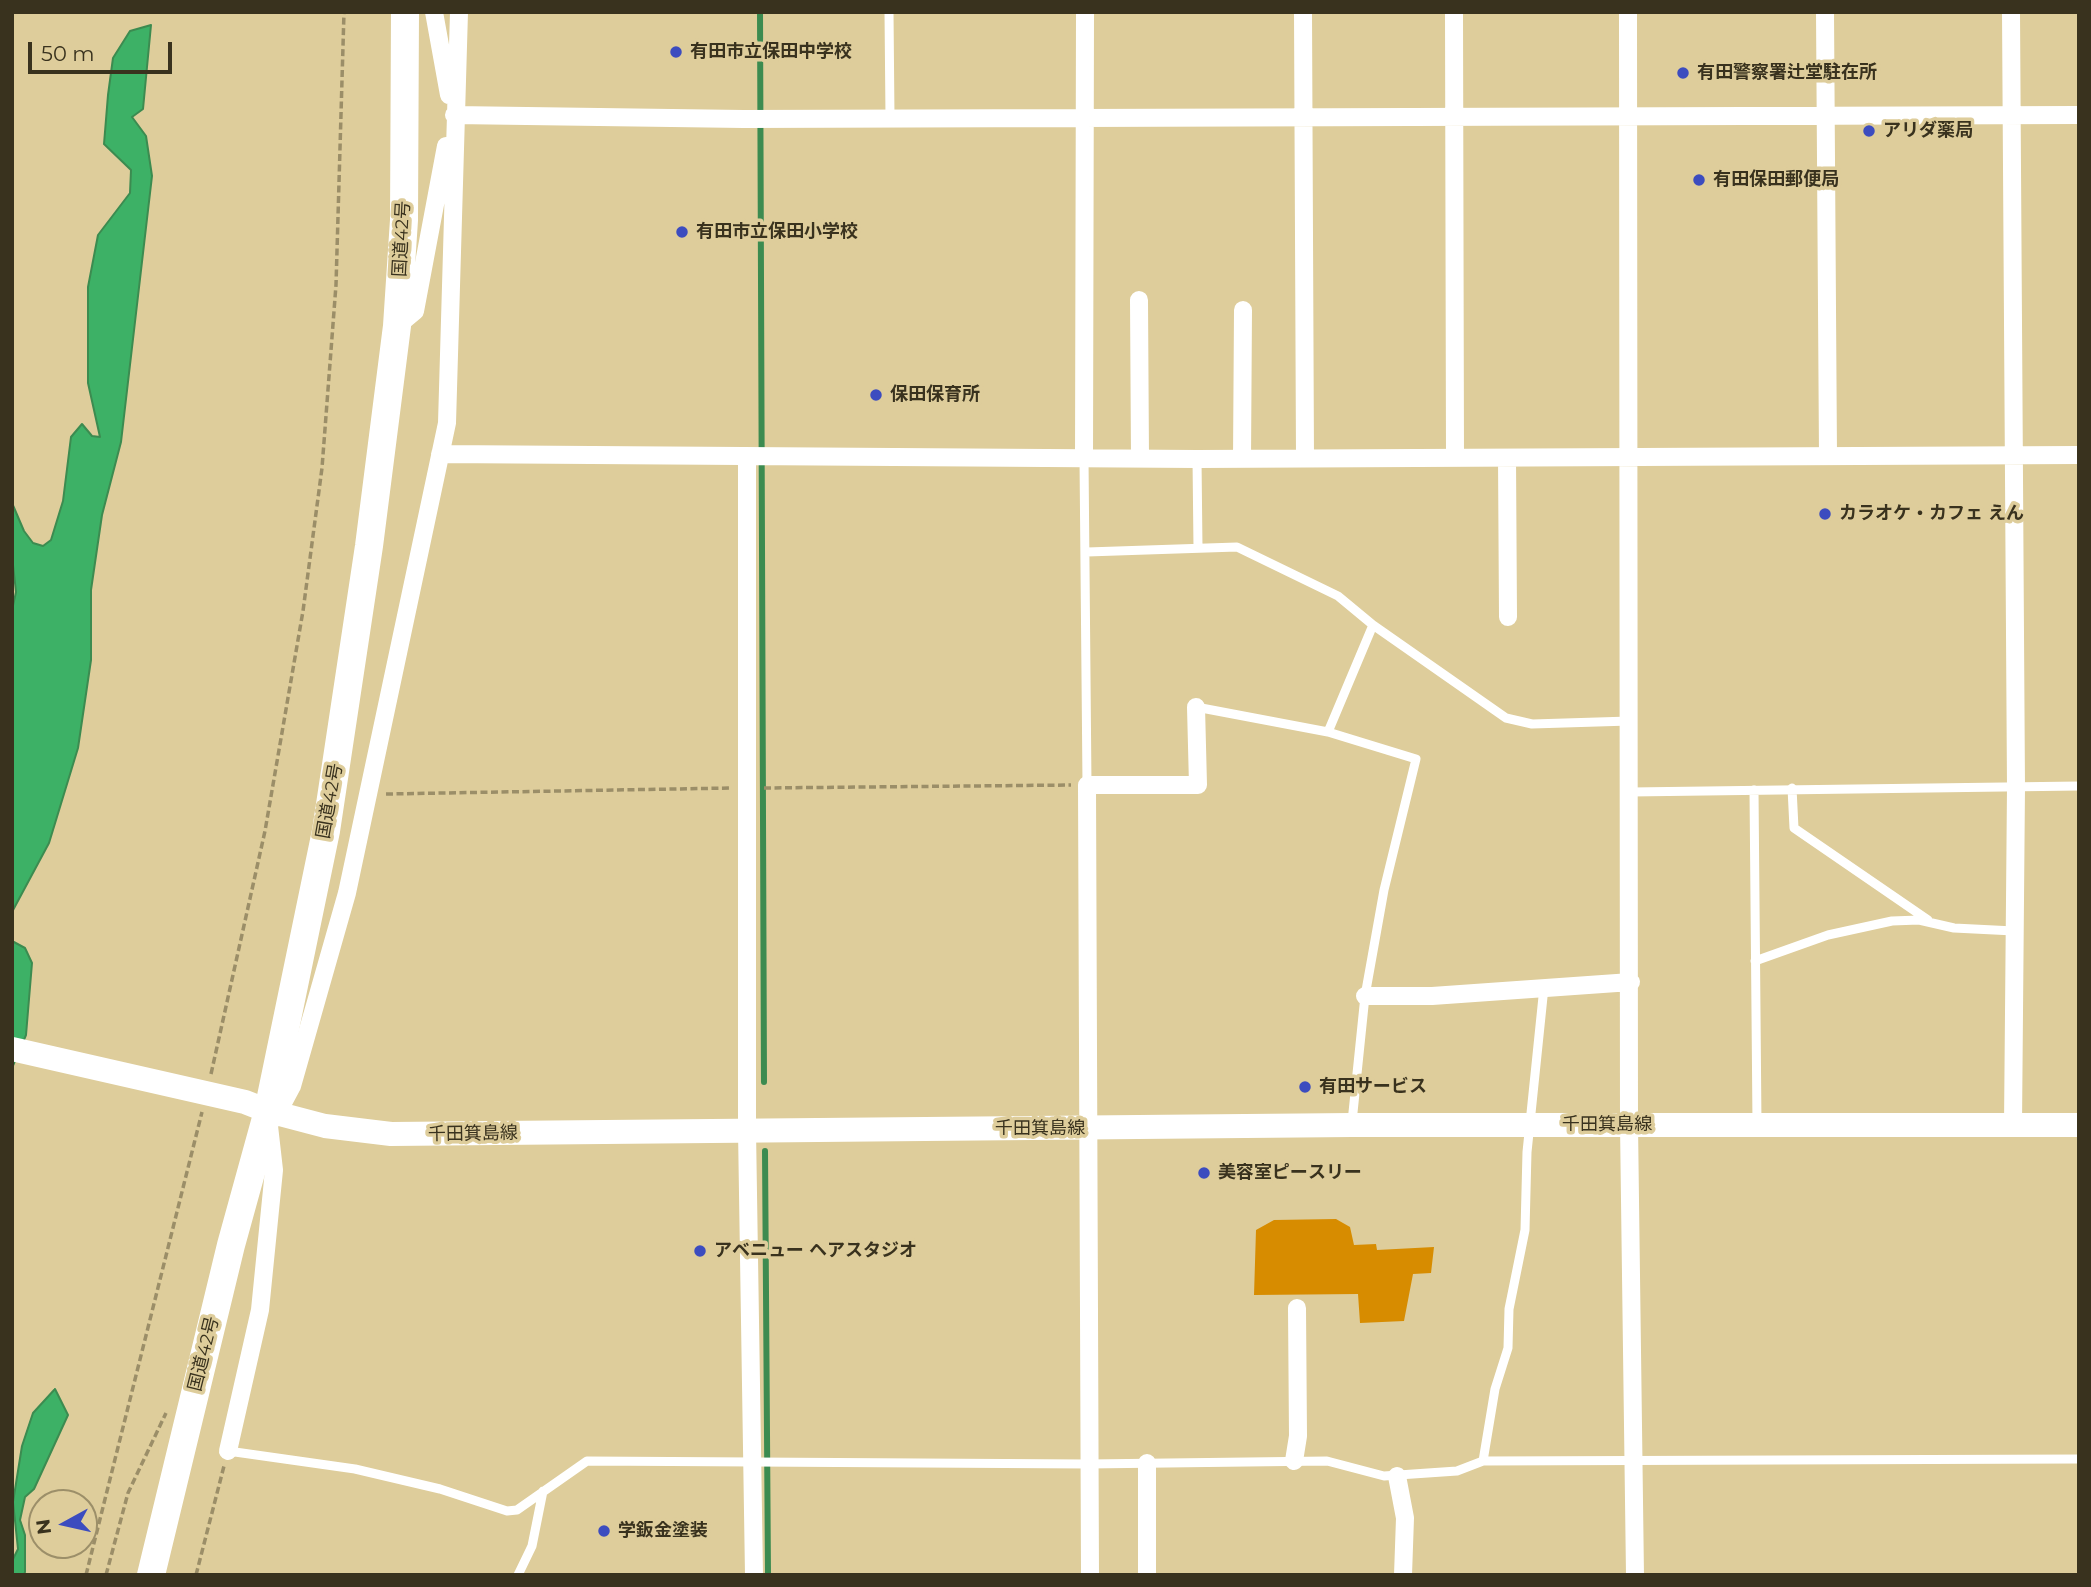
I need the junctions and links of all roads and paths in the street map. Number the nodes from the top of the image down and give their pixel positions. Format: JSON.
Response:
{"nodes":[{"id":1,"x":344,"y":12,"type":"edge"},
{"id":2,"x":405,"y":12,"type":"edge"},
{"id":3,"x":434,"y":12,"type":"edge"},
{"id":4,"x":459,"y":12,"type":"edge"},
{"id":5,"x":889,"y":12,"type":"edge"},
{"id":6,"x":1085,"y":12,"type":"edge"},
{"id":7,"x":1303,"y":12,"type":"edge"},
{"id":8,"x":1454,"y":12,"type":"edge"},
{"id":9,"x":1628,"y":12,"type":"edge"},
{"id":10,"x":1825,"y":12,"type":"edge"},
{"id":11,"x":2011,"y":12,"type":"edge"},
{"id":12,"x":1825,"y":114,"type":"junction"},
{"id":13,"x":454,"y":115,"type":"junction"},
{"id":14,"x":1628,"y":115,"type":"junction"},
{"id":15,"x":2011,"y":115,"type":"junction"},
{"id":16,"x":2079,"y":115,"type":"edge"},
{"id":17,"x":890,"y":117,"type":"junction"},
{"id":18,"x":1302,"y":117,"type":"junction"},
{"id":19,"x":1454,"y":117,"type":"junction"},
{"id":20,"x":1086,"y":118,"type":"junction"},
{"id":21,"x":1139,"y":300,"type":"dead end"},
{"id":22,"x":1242,"y":310,"type":"dead end"},
{"id":23,"x":397,"y":326,"type":"junction"},
{"id":24,"x":440,"y":454,"type":"junction"},
{"id":25,"x":1828,"y":455,"type":"junction"},
{"id":26,"x":2014,"y":455,"type":"junction"},
{"id":27,"x":2079,"y":455,"type":"edge"},
{"id":28,"x":1630,"y":456,"type":"junction"},
{"id":29,"x":747,"y":458,"type":"junction"},
{"id":30,"x":1084,"y":458,"type":"junction"},
{"id":31,"x":1140,"y":458,"type":"junction"},
{"id":32,"x":1242,"y":458,"type":"junction"},
{"id":33,"x":1305,"y":458,"type":"junction"},
{"id":34,"x":1455,"y":458,"type":"junction"},
{"id":35,"x":1507,"y":458,"type":"junction"},
{"id":36,"x":1197,"y":459,"type":"junction"},
{"id":37,"x":1198,"y":548,"type":"junction"},
{"id":38,"x":1087,"y":552,"type":"junction"},
{"id":39,"x":1508,"y":617,"type":"dead end"},
{"id":40,"x":1373,"y":625,"type":"junction"},
{"id":41,"x":1196,"y":707,"type":"joint"},
{"id":42,"x":1631,"y":721,"type":"junction"},
{"id":43,"x":1328,"y":732,"type":"junction"},
{"id":44,"x":1087,"y":785,"type":"junction"},
{"id":45,"x":2079,"y":786,"type":"edge"},
{"id":46,"x":2017,"y":787,"type":"junction"},
{"id":47,"x":1792,"y":788,"type":"junction"},
{"id":48,"x":1754,"y":790,"type":"junction"},
{"id":49,"x":1632,"y":792,"type":"junction"},
{"id":50,"x":1933,"y":923,"type":"junction"},
{"id":51,"x":2014,"y":931,"type":"junction"},
{"id":52,"x":1755,"y":961,"type":"junction"},
{"id":53,"x":1631,"y":982,"type":"junction"},
{"id":54,"x":1544,"y":987,"type":"junction"},
{"id":55,"x":1365,"y":996,"type":"junction"},
{"id":56,"x":12,"y":1049,"type":"edge"},
{"id":57,"x":210,"y":1077,"type":"dead end"},
{"id":58,"x":204,"y":1104,"type":"dead end"},
{"id":59,"x":263,"y":1109,"type":"junction"},
{"id":60,"x":1352,"y":1125,"type":"junction"},
{"id":61,"x":1531,"y":1125,"type":"junction"},
{"id":62,"x":1629,"y":1125,"type":"junction"},
{"id":63,"x":1758,"y":1125,"type":"junction"},
{"id":64,"x":2013,"y":1125,"type":"junction"},
{"id":65,"x":2079,"y":1125,"type":"edge"},
{"id":66,"x":1089,"y":1129,"type":"junction"},
{"id":67,"x":747,"y":1130,"type":"junction"},
{"id":68,"x":1297,"y":1308,"type":"dead end"},
{"id":69,"x":193,"y":1399,"type":"junction"},
{"id":70,"x":228,"y":1451,"type":"junction"},
{"id":71,"x":2079,"y":1459,"type":"edge"},
{"id":72,"x":1294,"y":1461,"type":"junction"},
{"id":73,"x":1483,"y":1461,"type":"junction"},
{"id":74,"x":754,"y":1462,"type":"junction"},
{"id":75,"x":1634,"y":1462,"type":"junction"},
{"id":76,"x":1147,"y":1463,"type":"junction"},
{"id":77,"x":1088,"y":1464,"type":"junction"},
{"id":78,"x":1397,"y":1476,"type":"junction"},
{"id":79,"x":543,"y":1491,"type":"junction"},
{"id":80,"x":86,"y":1575,"type":"edge"},
{"id":81,"x":106,"y":1575,"type":"edge"},
{"id":82,"x":151,"y":1575,"type":"edge"},
{"id":83,"x":196,"y":1575,"type":"edge"},
{"id":84,"x":518,"y":1575,"type":"edge"},
{"id":85,"x":754,"y":1575,"type":"edge"},
{"id":86,"x":1090,"y":1575,"type":"edge"},
{"id":87,"x":1147,"y":1575,"type":"edge"},
{"id":88,"x":1403,"y":1575,"type":"edge"},
{"id":89,"x":1635,"y":1575,"type":"edge"}],
"edges":[{"from":1,"to":57,"type":"path"},
{"from":2,"to":23,"type":"highway","name":"国道42号"},
{"from":3,"to":13,"type":"street"},
{"from":4,"to":13,"type":"street"},
{"from":5,"to":17,"type":"lane"},
{"from":6,"to":20,"type":"street"},
{"from":7,"to":18,"type":"street"},
{"from":8,"to":19,"type":"street"},
{"from":9,"to":14,"type":"street"},
{"from":10,"to":12,"type":"street"},
{"from":11,"to":15,"type":"street"},
{"from":12,"to":14,"type":"street"},
{"from":12,"to":15,"type":"street"},
{"from":12,"to":25,"type":"street"},
{"from":13,"to":17,"type":"street"},
{"from":13,"to":23,"type":"street"},
{"from":13,"to":24,"type":"street"},
{"from":14,"to":19,"type":"street"},
{"from":14,"to":28,"type":"street"},
{"from":15,"to":16,"type":"street"},
{"from":15,"to":26,"type":"street"},
{"from":17,"to":20,"type":"street"},
{"from":18,"to":19,"type":"street"},
{"from":18,"to":20,"type":"street"},
{"from":18,"to":33,"type":"street"},
{"from":19,"to":34,"type":"street"},
{"from":20,"to":30,"type":"street"},
{"from":21,"to":31,"type":"street"},
{"from":22,"to":32,"type":"street"},
{"from":23,"to":59,"type":"highway","name":"国道42号"},
{"from":24,"to":29,"type":"street"},
{"from":24,"to":59,"type":"street"},
{"from":25,"to":26,"type":"street"},
{"from":25,"to":28,"type":"street"},
{"from":26,"to":27,"type":"street"},
{"from":26,"to":46,"type":"street"},
{"from":28,"to":35,"type":"street"},
{"from":28,"to":42,"type":"street"},
{"from":29,"to":30,"type":"street"},
{"from":29,"to":67,"type":"street"},
{"from":30,"to":31,"type":"street"},
{"from":30,"to":38,"type":"lane"},
{"from":31,"to":36,"type":"street"},
{"from":32,"to":33,"type":"street"},
{"from":32,"to":36,"type":"street"},
{"from":33,"to":34,"type":"street"},
{"from":34,"to":35,"type":"street"},
{"from":35,"to":39,"type":"street"},
{"from":36,"to":37,"type":"lane"},
{"from":37,"to":38,"type":"lane"},
{"from":37,"to":40,"type":"lane"},
{"from":38,"to":44,"type":"lane"},
{"from":40,"to":42,"type":"lane"},
{"from":40,"to":43,"type":"lane"},
{"from":41,"to":43,"type":"lane"},
{"from":41,"to":44,"type":"street"},
{"from":42,"to":49,"type":"street"},
{"from":43,"to":55,"type":"lane"},
{"from":44,"to":66,"type":"street"},
{"from":45,"to":46,"type":"lane"},
{"from":46,"to":47,"type":"lane"},
{"from":46,"to":51,"type":"street"},
{"from":47,"to":48,"type":"lane"},
{"from":47,"to":50,"type":"lane"},
{"from":48,"to":49,"type":"lane"},
{"from":48,"to":52,"type":"lane"},
{"from":49,"to":53,"type":"street"},
{"from":50,"to":51,"type":"lane"},
{"from":50,"to":52,"type":"lane"},
{"from":51,"to":64,"type":"street"},
{"from":52,"to":63,"type":"lane"},
{"from":53,"to":54,"type":"street"},
{"from":53,"to":62,"type":"street"},
{"from":54,"to":55,"type":"street"},
{"from":54,"to":61,"type":"lane"},
{"from":55,"to":60,"type":"lane"},
{"from":56,"to":59,"type":"main road","name":"千田箕島線"},
{"from":58,"to":80,"type":"path"},
{"from":59,"to":67,"type":"main road","name":"千田箕島線"},
{"from":59,"to":69,"type":"highway","name":"国道42号"},
{"from":59,"to":70,"type":"street"},
{"from":60,"to":61,"type":"main road","name":"千田箕島線"},
{"from":60,"to":66,"type":"main road","name":"千田箕島線"},
{"from":61,"to":62,"type":"main road","name":"千田箕島線"},
{"from":61,"to":73,"type":"lane"},
{"from":62,"to":63,"type":"main road","name":"千田箕島線"},
{"from":62,"to":75,"type":"street"},
{"from":63,"to":64,"type":"main road","name":"千田箕島線"},
{"from":64,"to":65,"type":"main road","name":"千田箕島線"},
{"from":66,"to":67,"type":"main road","name":"千田箕島線"},
{"from":66,"to":77,"type":"street"},
{"from":67,"to":74,"type":"street"},
{"from":68,"to":72,"type":"street"},
{"from":69,"to":81,"type":"path"},
{"from":69,"to":82,"type":"highway","name":"国道42号"},
{"from":70,"to":79,"type":"lane"},
{"from":70,"to":83,"type":"path"},
{"from":71,"to":75,"type":"lane"},
{"from":72,"to":76,"type":"lane"},
{"from":72,"to":78,"type":"lane"},
{"from":73,"to":75,"type":"lane"},
{"from":73,"to":78,"type":"lane"},
{"from":74,"to":77,"type":"lane"},
{"from":74,"to":79,"type":"lane"},
{"from":74,"to":85,"type":"street"},
{"from":75,"to":89,"type":"street"},
{"from":76,"to":77,"type":"lane"},
{"from":76,"to":87,"type":"street"},
{"from":77,"to":86,"type":"street"},
{"from":78,"to":88,"type":"street"},
{"from":79,"to":84,"type":"lane"}]}
